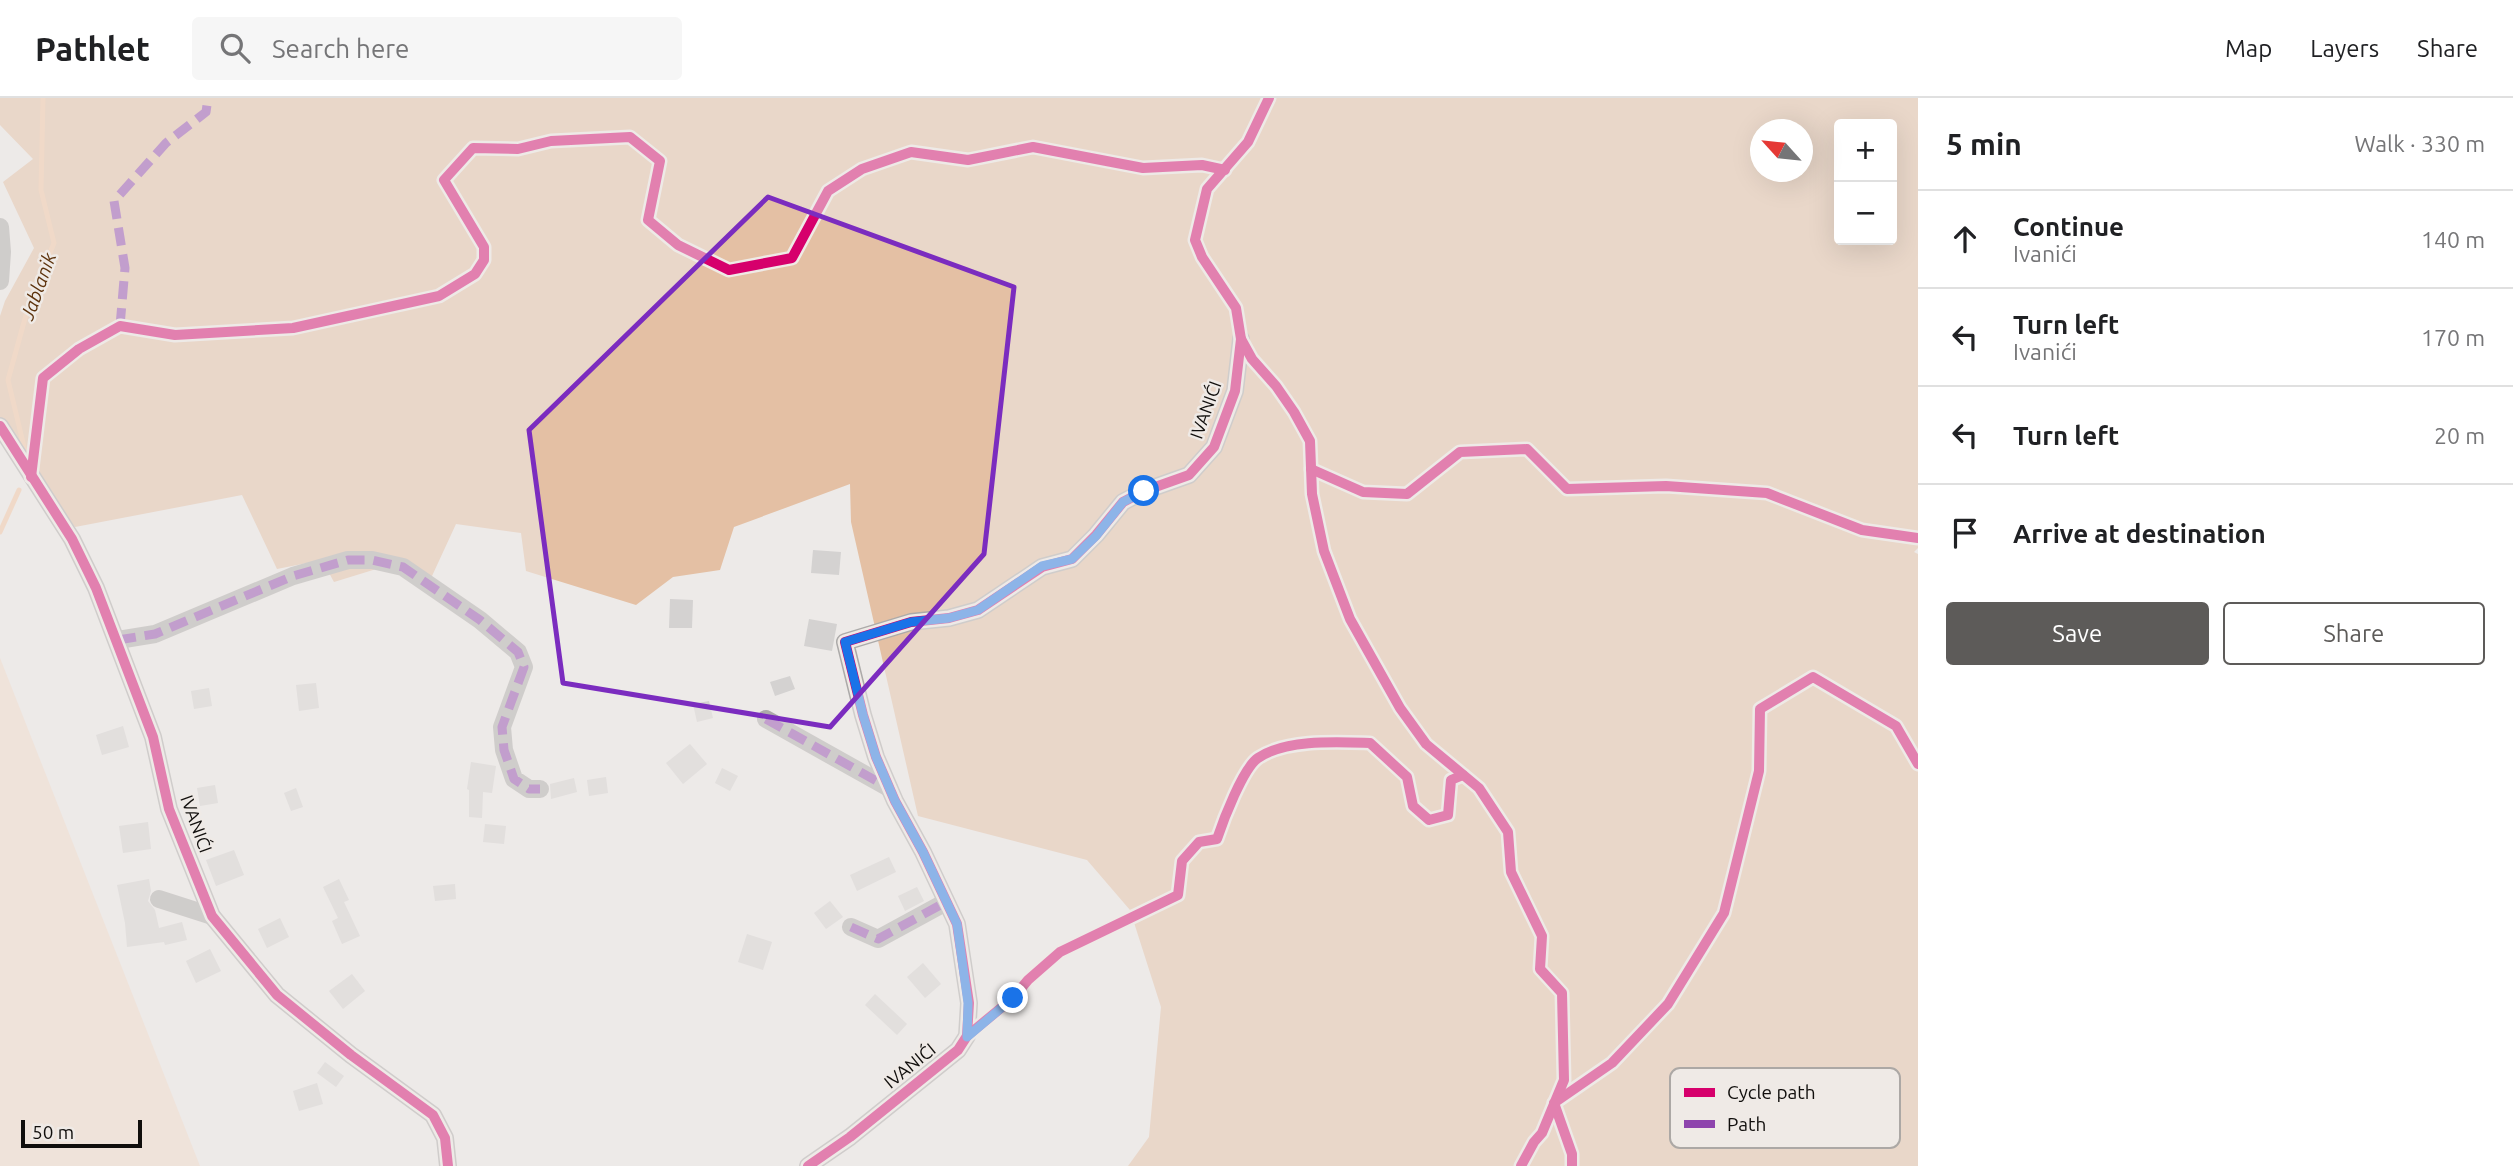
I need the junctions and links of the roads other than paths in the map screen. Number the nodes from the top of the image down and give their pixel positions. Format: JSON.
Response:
{"nodes":[{"id":1,"x":0,"y":227,"type":"edge"},
{"id":2,"x":0,"y":281,"type":"edge"},
{"id":3,"x":1241,"y":340,"type":"dead end"},
{"id":4,"x":0,"y":426,"type":"edge"},
{"id":5,"x":118,"y":640,"type":"junction"},
{"id":6,"x":766,"y":719,"type":"dead end"},
{"id":7,"x":889,"y":788,"type":"junction"},
{"id":8,"x":540,"y":789,"type":"dead end"},
{"id":9,"x":159,"y":899,"type":"dead end"},
{"id":10,"x":946,"y":902,"type":"junction"},
{"id":11,"x":212,"y":916,"type":"junction"},
{"id":12,"x":851,"y":928,"type":"dead end"},
{"id":13,"x":448,"y":1166,"type":"edge"},
{"id":14,"x":808,"y":1166,"type":"edge"}],
"edges":[{"from":1,"to":2,"type":"street"},
{"from":3,"to":7,"type":"street","name":"IVANIĆI"},
{"from":4,"to":5,"type":"street","name":"IVANIĆI"},
{"from":5,"to":8,"type":"street"},
{"from":5,"to":11,"type":"street","name":"IVANIĆI"},
{"from":6,"to":7,"type":"street"},
{"from":7,"to":10,"type":"street","name":"IVANIĆI"},
{"from":9,"to":11,"type":"street"},
{"from":10,"to":12,"type":"street"},
{"from":10,"to":14,"type":"street","name":"IVANIĆI"},
{"from":11,"to":13,"type":"street","name":"IVANIĆI"}]}
